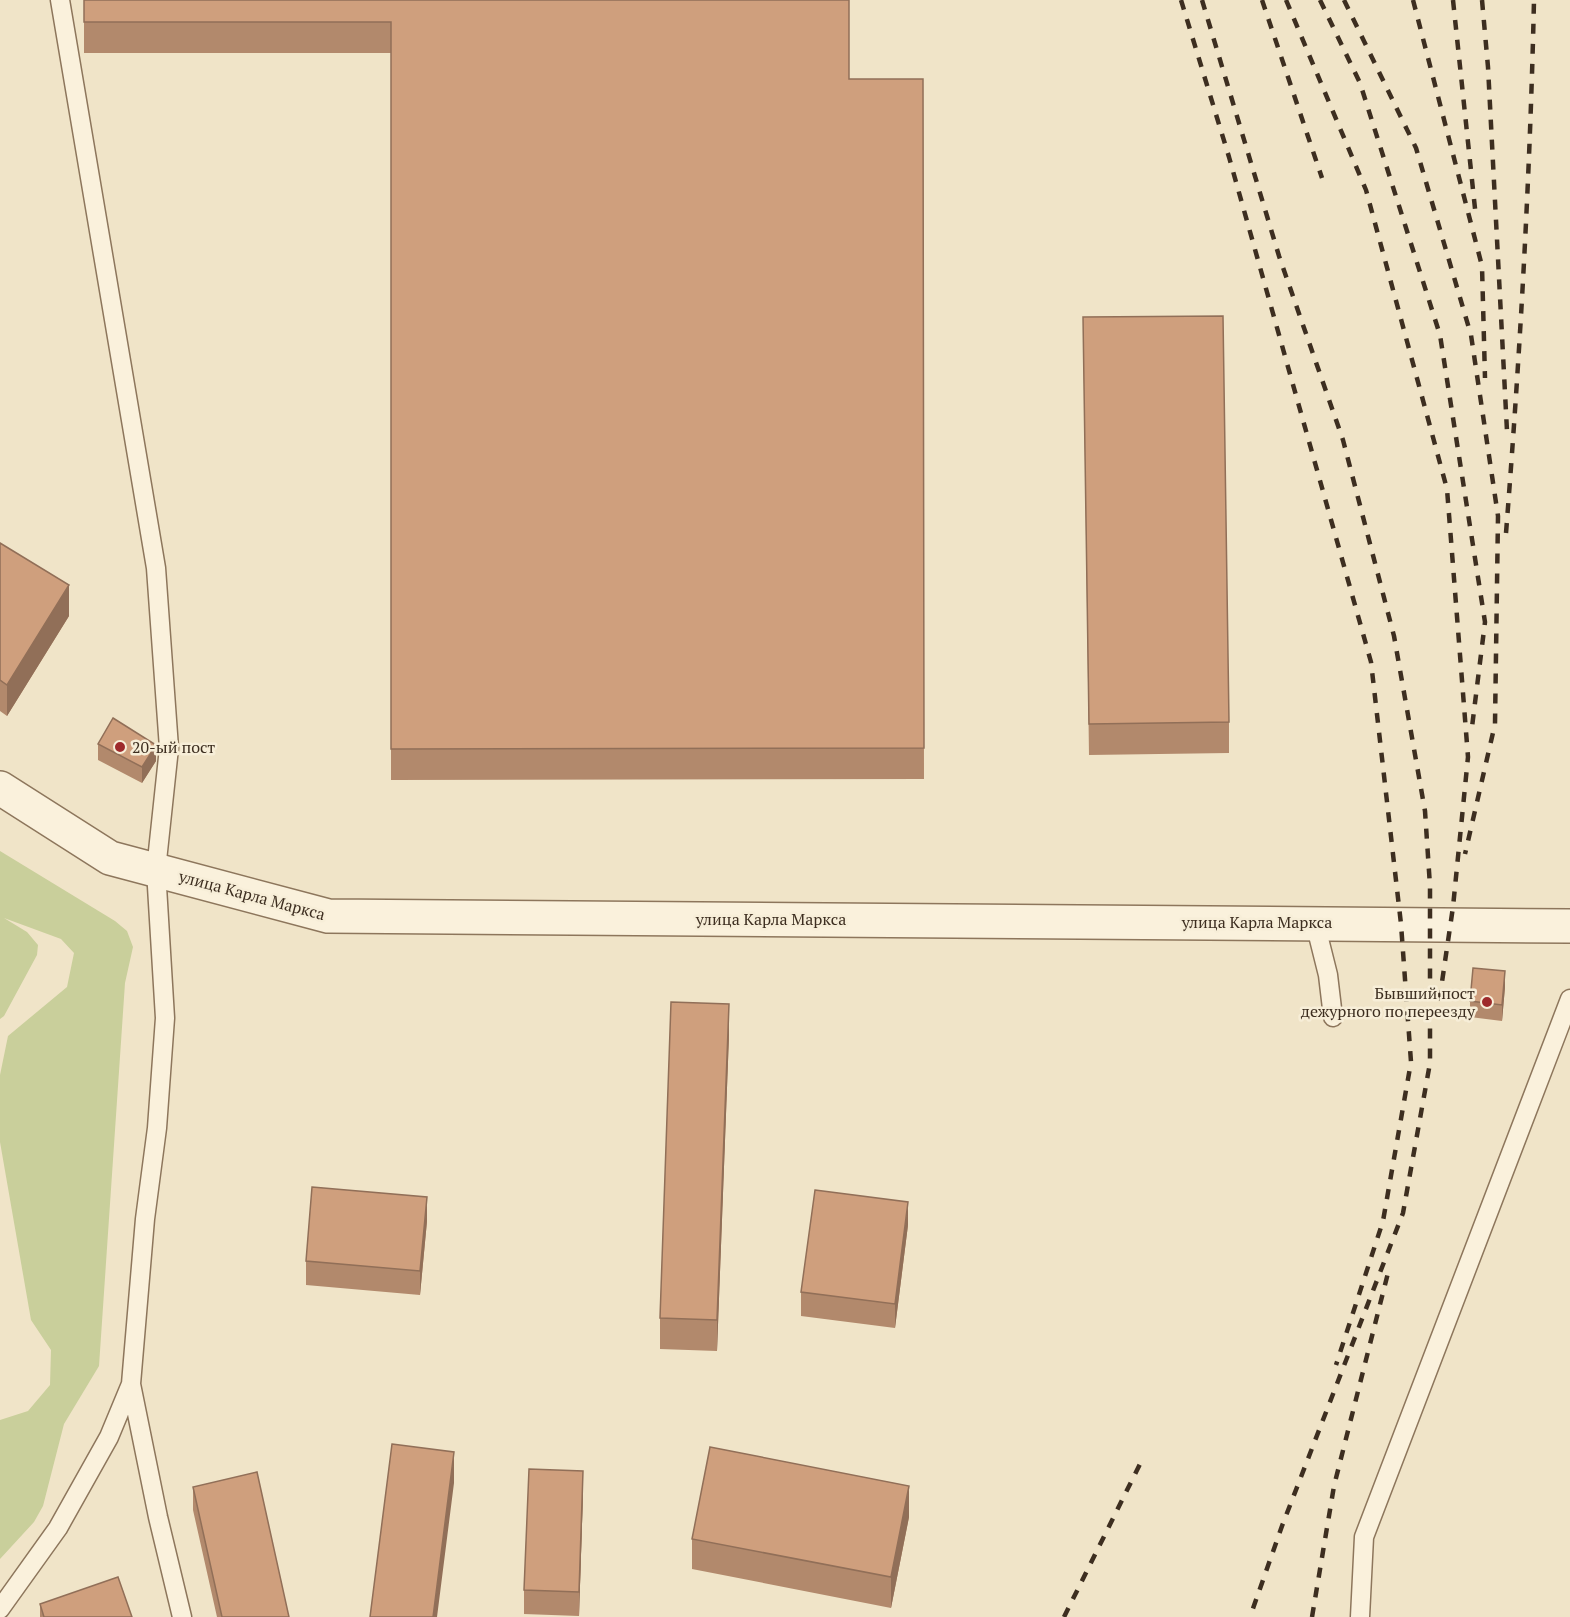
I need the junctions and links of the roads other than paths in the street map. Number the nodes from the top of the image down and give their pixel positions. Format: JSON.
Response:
{"nodes":[{"id":1,"x":60,"y":0,"type":"edge"},
{"id":2,"x":0,"y":788,"type":"edge"},
{"id":3,"x":156,"y":870,"type":"junction"},
{"id":4,"x":1316,"y":923,"type":"junction"},
{"id":5,"x":1570,"y":926,"type":"edge"},
{"id":6,"x":1570,"y":999,"type":"edge"},
{"id":7,"x":1333,"y":1017,"type":"dead end"},
{"id":8,"x":131,"y":1384,"type":"junction"},
{"id":9,"x":0,"y":1609,"type":"edge"},
{"id":10,"x":182,"y":1617,"type":"edge"},
{"id":11,"x":1360,"y":1617,"type":"edge"}],
"edges":[{"from":1,"to":3,"type":"lane"},
{"from":2,"to":3,"type":"street","name":"улица Карла Маркса"},
{"from":3,"to":4,"type":"street","name":"улица Карла Маркса"},
{"from":3,"to":8,"type":"lane"},
{"from":4,"to":5,"type":"street","name":"улица Карла Маркса"},
{"from":4,"to":7,"type":"lane"},
{"from":6,"to":11,"type":"lane"},
{"from":8,"to":9,"type":"lane"},
{"from":8,"to":10,"type":"lane"}]}
